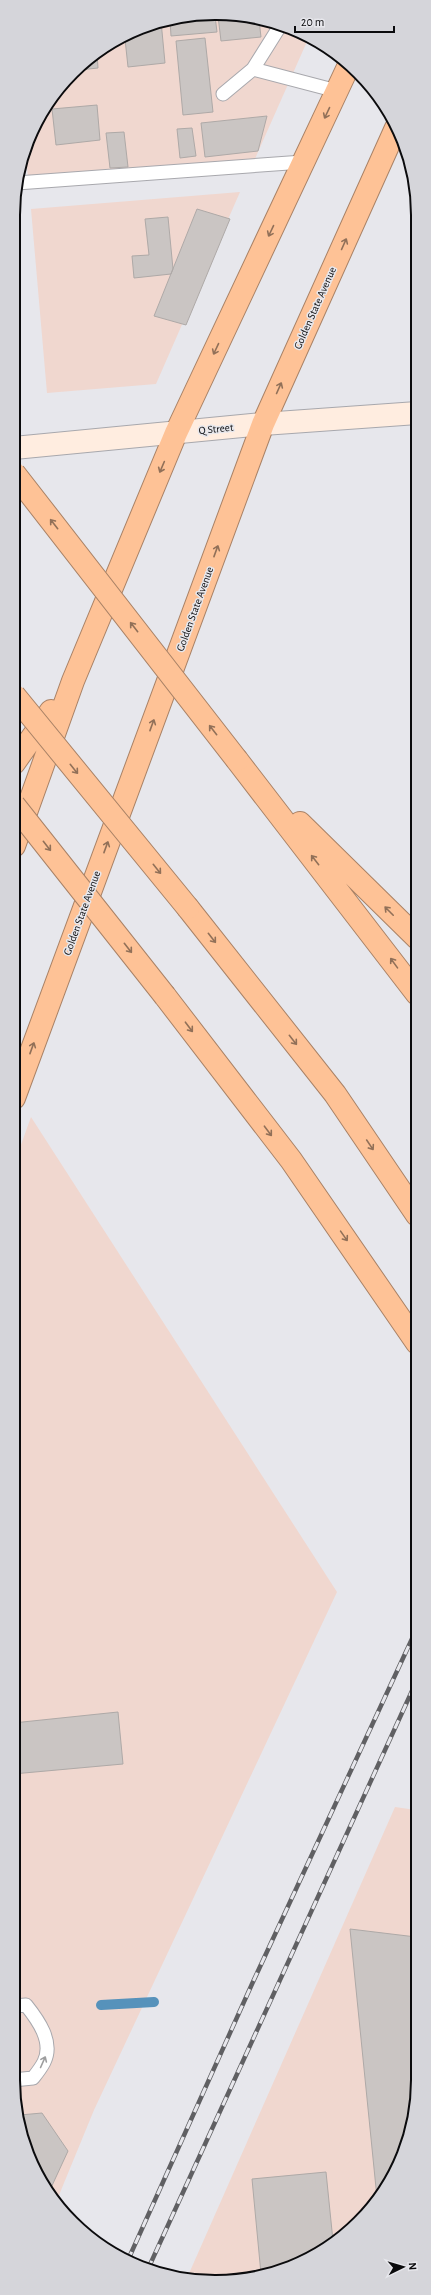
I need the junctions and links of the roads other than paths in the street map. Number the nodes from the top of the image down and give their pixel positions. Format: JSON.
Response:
{"nodes":[{"id":1,"x":278,"y":30,"type":"edge"},
{"id":2,"x":254,"y":69,"type":"junction"},
{"id":3,"x":346,"y":71,"type":"edge"},
{"id":4,"x":337,"y":91,"type":"junction"},
{"id":5,"x":223,"y":94,"type":"dead end"},
{"id":6,"x":393,"y":134,"type":"edge"},
{"id":7,"x":304,"y":162,"type":"junction"},
{"id":8,"x":23,"y":184,"type":"edge"},
{"id":9,"x":411,"y":413,"type":"edge"},
{"id":10,"x":263,"y":424,"type":"junction"},
{"id":11,"x":176,"y":433,"type":"junction"},
{"id":12,"x":20,"y":447,"type":"edge"},
{"id":13,"x":20,"y":481,"type":"edge"},
{"id":14,"x":73,"y":681,"type":"junction"},
{"id":15,"x":20,"y":702,"type":"edge"},
{"id":16,"x":20,"y":755,"type":"edge"},
{"id":17,"x":237,"y":760,"type":"junction"},
{"id":18,"x":20,"y":813,"type":"edge"},
{"id":19,"x":20,"y":829,"type":"edge"},
{"id":20,"x":411,"y":932,"type":"edge"},
{"id":21,"x":411,"y":986,"type":"edge"},
{"id":22,"x":20,"y":1082,"type":"edge"},
{"id":23,"x":411,"y":1206,"type":"edge"},
{"id":24,"x":411,"y":1334,"type":"edge"},
{"id":25,"x":20,"y":2005,"type":"edge"},
{"id":26,"x":20,"y":2079,"type":"edge"}],
"edges":[{"from":1,"to":2,"type":"lane"},
{"from":2,"to":4,"type":"lane"},
{"from":2,"to":5,"type":"lane"},
{"from":3,"to":4,"type":"highway"},
{"from":4,"to":7,"type":"highway","one_way":true},
{"from":10,"to":6,"type":"highway","name":"Golden State Avenue","one_way":true},
{"from":7,"to":8,"type":"lane"},
{"from":7,"to":11,"type":"highway","one_way":true},
{"from":9,"to":10,"type":"street","name":"Q Street"},
{"from":10,"to":11,"type":"street","name":"Q Street"},
{"from":22,"to":10,"type":"highway","name":"Golden State Avenue","one_way":true},
{"from":11,"to":12,"type":"street","name":"Q Street"},
{"from":11,"to":14,"type":"highway","one_way":true},
{"from":17,"to":13,"type":"highway","one_way":true,"bridge":true},
{"from":14,"to":16,"type":"highway"},
{"from":14,"to":19,"type":"highway"},
{"from":15,"to":23,"type":"highway","one_way":true,"bridge":true},
{"from":20,"to":17,"type":"highway","one_way":true},
{"from":21,"to":17,"type":"highway","one_way":true},
{"from":18,"to":24,"type":"highway","one_way":true,"bridge":true},
{"from":26,"to":25,"type":"lane","one_way":true}]}
